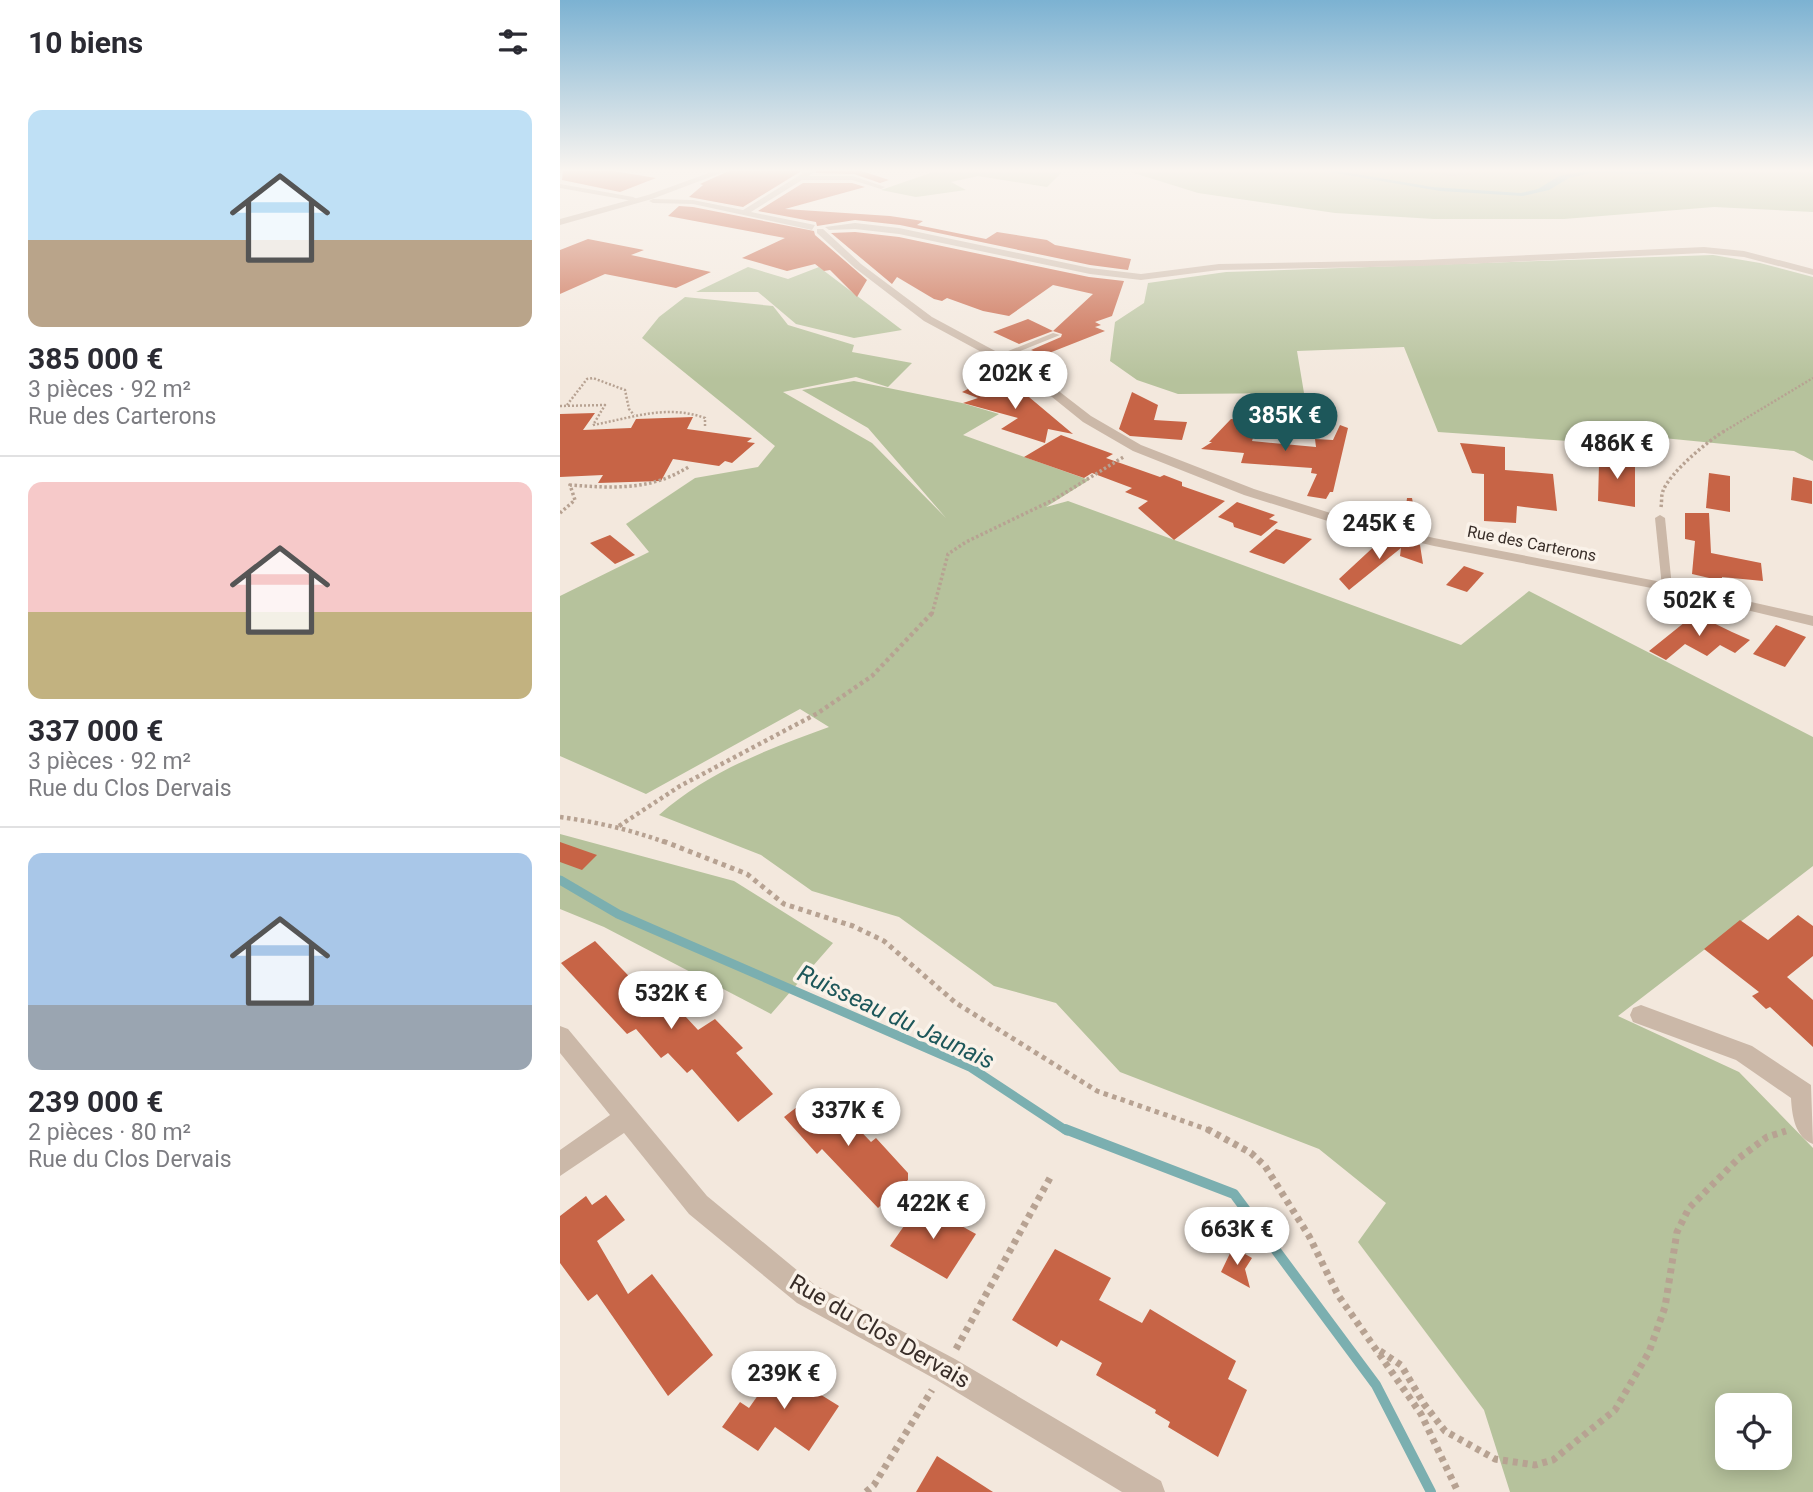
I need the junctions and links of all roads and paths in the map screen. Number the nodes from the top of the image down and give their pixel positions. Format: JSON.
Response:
{"nodes":[{"id":1,"x":831,"y":240,"type":"edge"},
{"id":2,"x":939,"y":240,"type":"edge"},
{"id":3,"x":1813,"y":272,"type":"edge"},
{"id":4,"x":1056,"y":335,"type":"dead end"},
{"id":5,"x":1000,"y":356,"type":"junction"},
{"id":6,"x":1813,"y":378,"type":"edge"},
{"id":7,"x":567,"y":405,"type":"junction"},
{"id":8,"x":560,"y":406,"type":"edge"},
{"id":9,"x":635,"y":416,"type":"junction"},
{"id":10,"x":705,"y":426,"type":"dead end"},
{"id":11,"x":1137,"y":448,"type":"junction"},
{"id":12,"x":690,"y":466,"type":"dead end"},
{"id":13,"x":562,"y":510,"type":"edge"},
{"id":14,"x":1660,"y":518,"type":"joint"},
{"id":15,"x":1667,"y":587,"type":"junction"},
{"id":16,"x":1813,"y":621,"type":"edge"},
{"id":17,"x":560,"y":817,"type":"edge"},
{"id":18,"x":619,"y":826,"type":"junction"},
{"id":19,"x":1641,"y":1015,"type":"dead end"},
{"id":20,"x":560,"y":1036,"type":"edge"},
{"id":21,"x":1808,"y":1090,"type":"edge"},
{"id":22,"x":625,"y":1118,"type":"junction"},
{"id":23,"x":1810,"y":1130,"type":"edge"},
{"id":24,"x":560,"y":1164,"type":"edge"},
{"id":25,"x":1051,"y":1176,"type":"dead end"},
{"id":26,"x":1376,"y":1349,"type":"junction"},
{"id":27,"x":945,"y":1369,"type":"junction"},
{"id":28,"x":866,"y":1492,"type":"edge"},
{"id":29,"x":1150,"y":1492,"type":"edge"},
{"id":30,"x":1458,"y":1492,"type":"edge"}],
"edges":[{"from":1,"to":5,"type":"street","name":"Rue des Carterons"},
{"from":2,"to":3,"type":"street"},
{"from":4,"to":5,"type":"lane"},
{"from":5,"to":11,"type":"street","name":"Rue des Carterons"},
{"from":6,"to":14,"type":"path"},
{"from":7,"to":8,"type":"path"},
{"from":7,"to":9,"type":"path"},
{"from":7,"to":9,"type":"path"},
{"from":9,"to":10,"type":"path"},
{"from":11,"to":15,"type":"street","name":"Rue des Carterons"},
{"from":11,"to":18,"type":"path"},
{"from":12,"to":13,"type":"path"},
{"from":14,"to":15,"type":"lane"},
{"from":15,"to":16,"type":"street","name":"Rue des Carterons"},
{"from":17,"to":18,"type":"path"},
{"from":18,"to":26,"type":"path"},
{"from":19,"to":21,"type":"street"},
{"from":20,"to":22,"type":"street","name":"Rue du Clos Dervais"},
{"from":21,"to":23,"type":"street"},
{"from":22,"to":24,"type":"street"},
{"from":22,"to":27,"type":"street","name":"Rue du Clos Dervais"},
{"from":23,"to":26,"type":"path"},
{"from":25,"to":27,"type":"path"},
{"from":26,"to":30,"type":"path"},
{"from":27,"to":28,"type":"path"},
{"from":27,"to":29,"type":"street","name":"Rue du Clos Dervais"}]}
